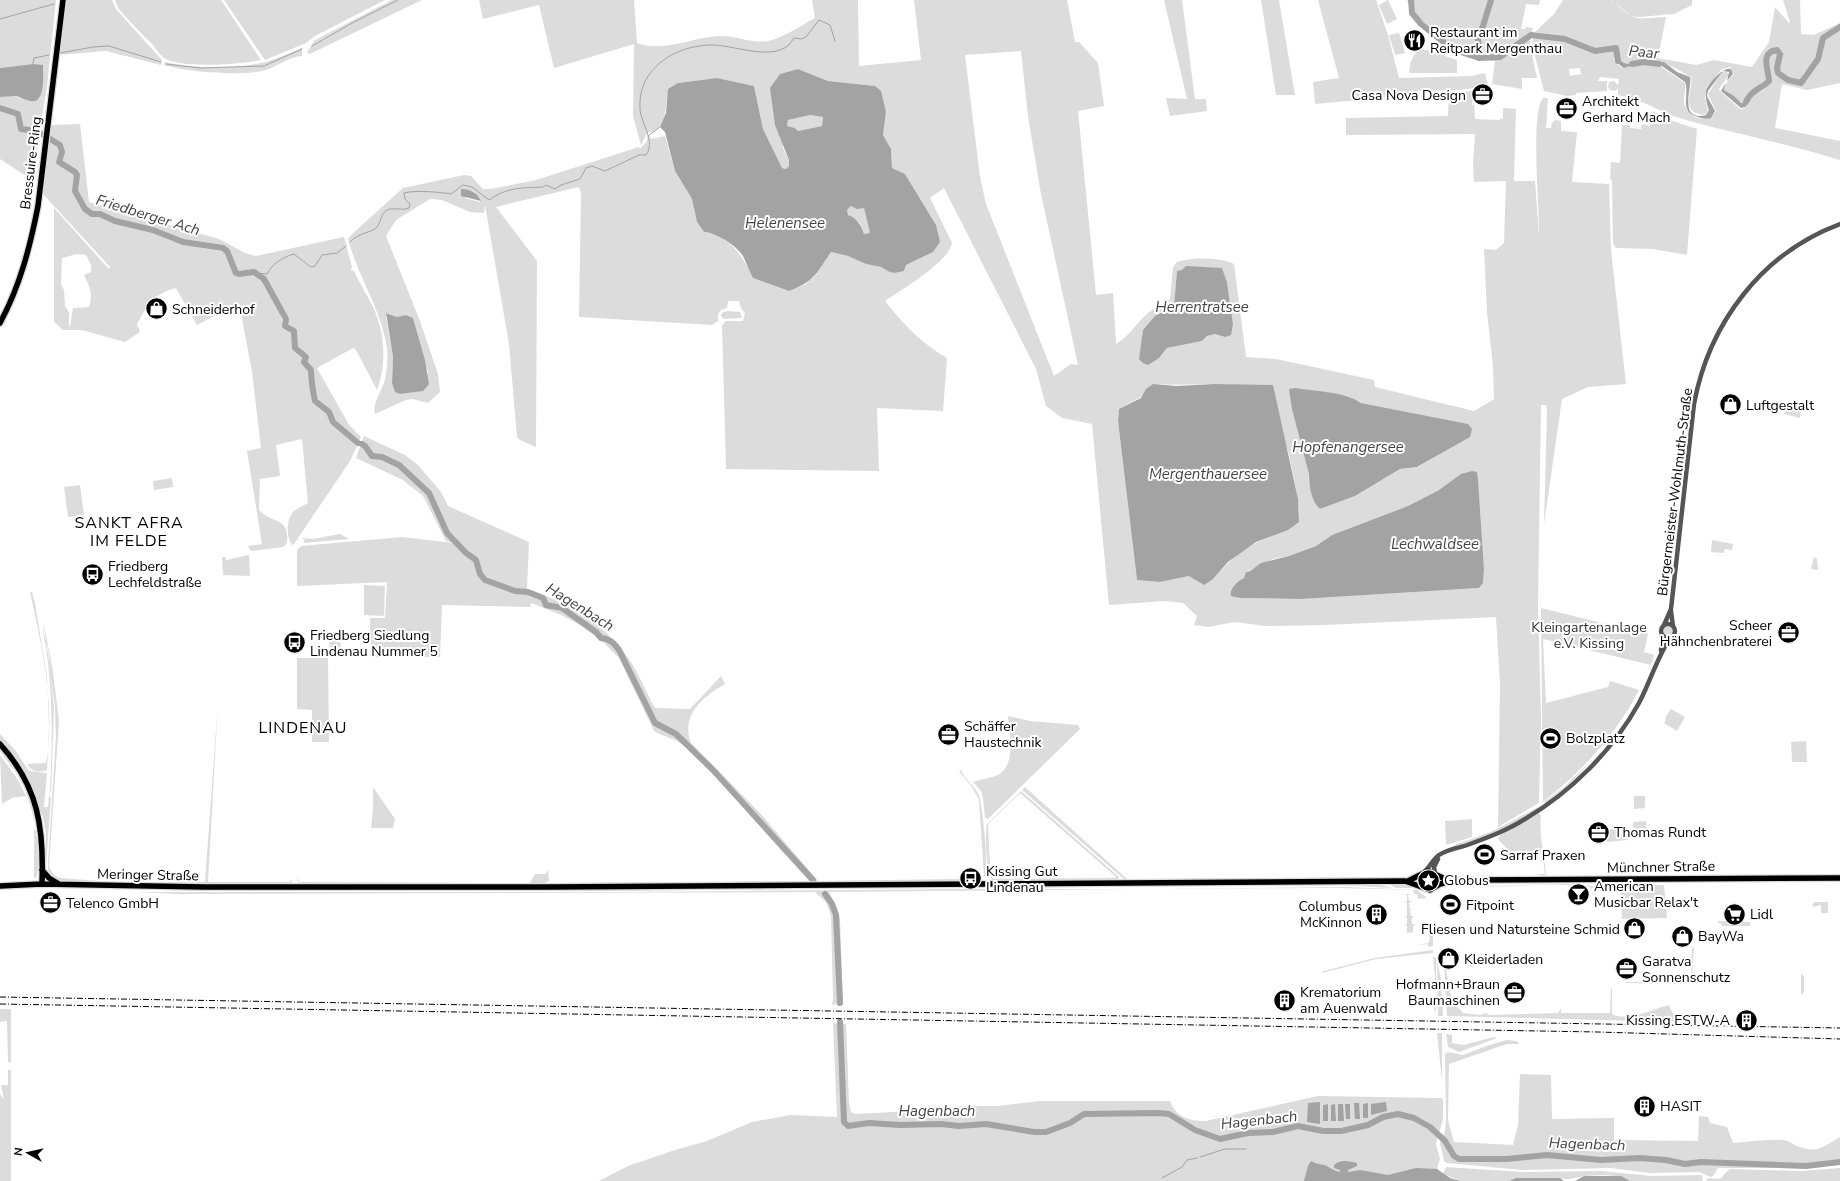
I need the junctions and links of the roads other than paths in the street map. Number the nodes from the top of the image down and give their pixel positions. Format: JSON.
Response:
{"nodes":[{"id":1,"x":63,"y":0,"type":"edge"},
{"id":2,"x":1840,"y":224,"type":"edge"},
{"id":3,"x":0,"y":324,"type":"edge"},
{"id":4,"x":1671,"y":609,"type":"junction"},
{"id":5,"x":1664,"y":625,"type":"junction"},
{"id":6,"x":1673,"y":626,"type":"junction"},
{"id":7,"x":1662,"y":635,"type":"junction"},
{"id":8,"x":1670,"y":638,"type":"junction"},
{"id":9,"x":1661,"y":652,"type":"junction"},
{"id":10,"x":0,"y":744,"type":"edge"},
{"id":11,"x":1445,"y":852,"type":"junction"},
{"id":12,"x":42,"y":870,"type":"junction"},
{"id":13,"x":1424,"y":872,"type":"junction"},
{"id":14,"x":1435,"y":874,"type":"junction"},
{"id":15,"x":1840,"y":878,"type":"edge"},
{"id":16,"x":1458,"y":880,"type":"junction"},
{"id":17,"x":1405,"y":881,"type":"junction"},
{"id":18,"x":42,"y":884,"type":"junction"},
{"id":19,"x":61,"y":885,"type":"junction"},
{"id":20,"x":0,"y":886,"type":"edge"},
{"id":21,"x":1422,"y":887,"type":"junction"},
{"id":22,"x":1435,"y":887,"type":"junction"}],
"edges":[{"from":1,"to":3,"type":"main road","name":"Bressuire-Ring"},
{"from":2,"to":4,"type":"street","name":"Bürgermeister-Wohlmuth-Straße"},
{"from":4,"to":5,"type":"street","name":"Bürgermeister-Wohlmuth-Straße"},
{"from":4,"to":6,"type":"street","name":"Bürgermeister-Wohlmuth-Straße"},
{"from":5,"to":6,"type":"street"},
{"from":5,"to":7,"type":"street","name":"Bürgermeister-Wohlmuth-Straße"},
{"from":6,"to":8,"type":"street","name":"Bürgermeister-Wohlmuth-Straße"},
{"from":7,"to":8,"type":"street"},
{"from":7,"to":9,"type":"street","name":"Bürgermeister-Wohlmuth-Straße"},
{"from":8,"to":9,"type":"street","name":"Bürgermeister-Wohlmuth-Straße"},
{"from":9,"to":11,"type":"street","name":"Bürgermeister-Wohlmuth-Straße"},
{"from":10,"to":12,"type":"main road"},
{"from":11,"to":13,"type":"street","name":"Bürgermeister-Wohlmuth-Straße"},
{"from":11,"to":14,"type":"street"},
{"from":12,"to":18,"type":"main road"},
{"from":12,"to":19,"type":"main road"},
{"from":13,"to":14,"type":"main road"},
{"from":13,"to":17,"type":"main road"},
{"from":13,"to":21,"type":"main road"},
{"from":14,"to":16,"type":"main road","name":"Münchner Straße"},
{"from":14,"to":22,"type":"main road"},
{"from":15,"to":16,"type":"main road","name":"Münchner Straße"},
{"from":16,"to":22,"type":"main road","name":"Münchner Straße"},
{"from":17,"to":19,"type":"main road","name":"Meringer Straße"},
{"from":17,"to":21,"type":"main road"},
{"from":18,"to":19,"type":"main road","name":"Meringer Straße"},
{"from":18,"to":20,"type":"main road","name":"Meringer Straße"},
{"from":21,"to":22,"type":"main road"}]}
